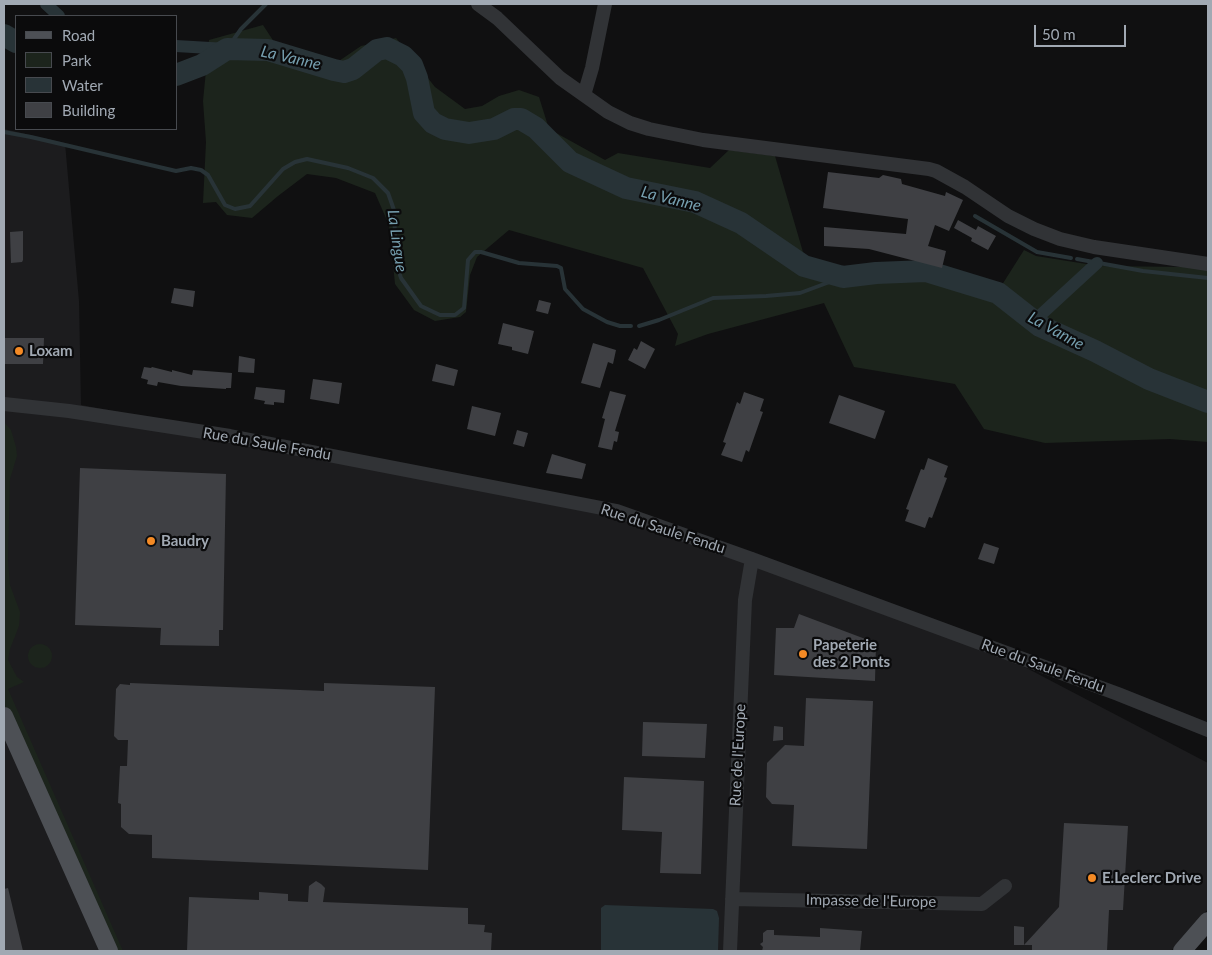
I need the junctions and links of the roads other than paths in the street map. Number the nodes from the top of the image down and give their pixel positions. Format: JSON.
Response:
{"nodes":[{"id":1,"x":478,"y":4,"type":"edge"},
{"id":2,"x":605,"y":4,"type":"edge"},
{"id":3,"x":584,"y":95,"type":"junction"},
{"id":4,"x":1208,"y":264,"type":"edge"},
{"id":5,"x":4,"y":404,"type":"edge"},
{"id":6,"x":752,"y":559,"type":"junction"},
{"id":7,"x":4,"y":716,"type":"edge"},
{"id":8,"x":1208,"y":730,"type":"edge"},
{"id":9,"x":4,"y":744,"type":"edge"},
{"id":10,"x":1005,"y":886,"type":"dead end"},
{"id":11,"x":732,"y":898,"type":"junction"},
{"id":12,"x":1208,"y":921,"type":"edge"},
{"id":13,"x":98,"y":951,"type":"edge"},
{"id":14,"x":109,"y":951,"type":"edge"},
{"id":15,"x":730,"y":951,"type":"edge"},
{"id":16,"x":1182,"y":951,"type":"edge"}],
"edges":[{"from":1,"to":3,"type":"street"},
{"from":2,"to":3,"type":"street"},
{"from":3,"to":4,"type":"street"},
{"from":5,"to":6,"type":"street","name":"Rue du Saule Fendu"},
{"from":6,"to":8,"type":"street","name":"Rue du Saule Fendu"},
{"from":6,"to":11,"type":"street","name":"Rue de l'Europe"},
{"from":7,"to":14,"type":"main road"},
{"from":9,"to":13,"type":"main road"},
{"from":10,"to":11,"type":"street","name":"Impasse de l'Europe"},
{"from":11,"to":15,"type":"street","name":"Rue de l'Europe"},
{"from":12,"to":16,"type":"main road"}]}
